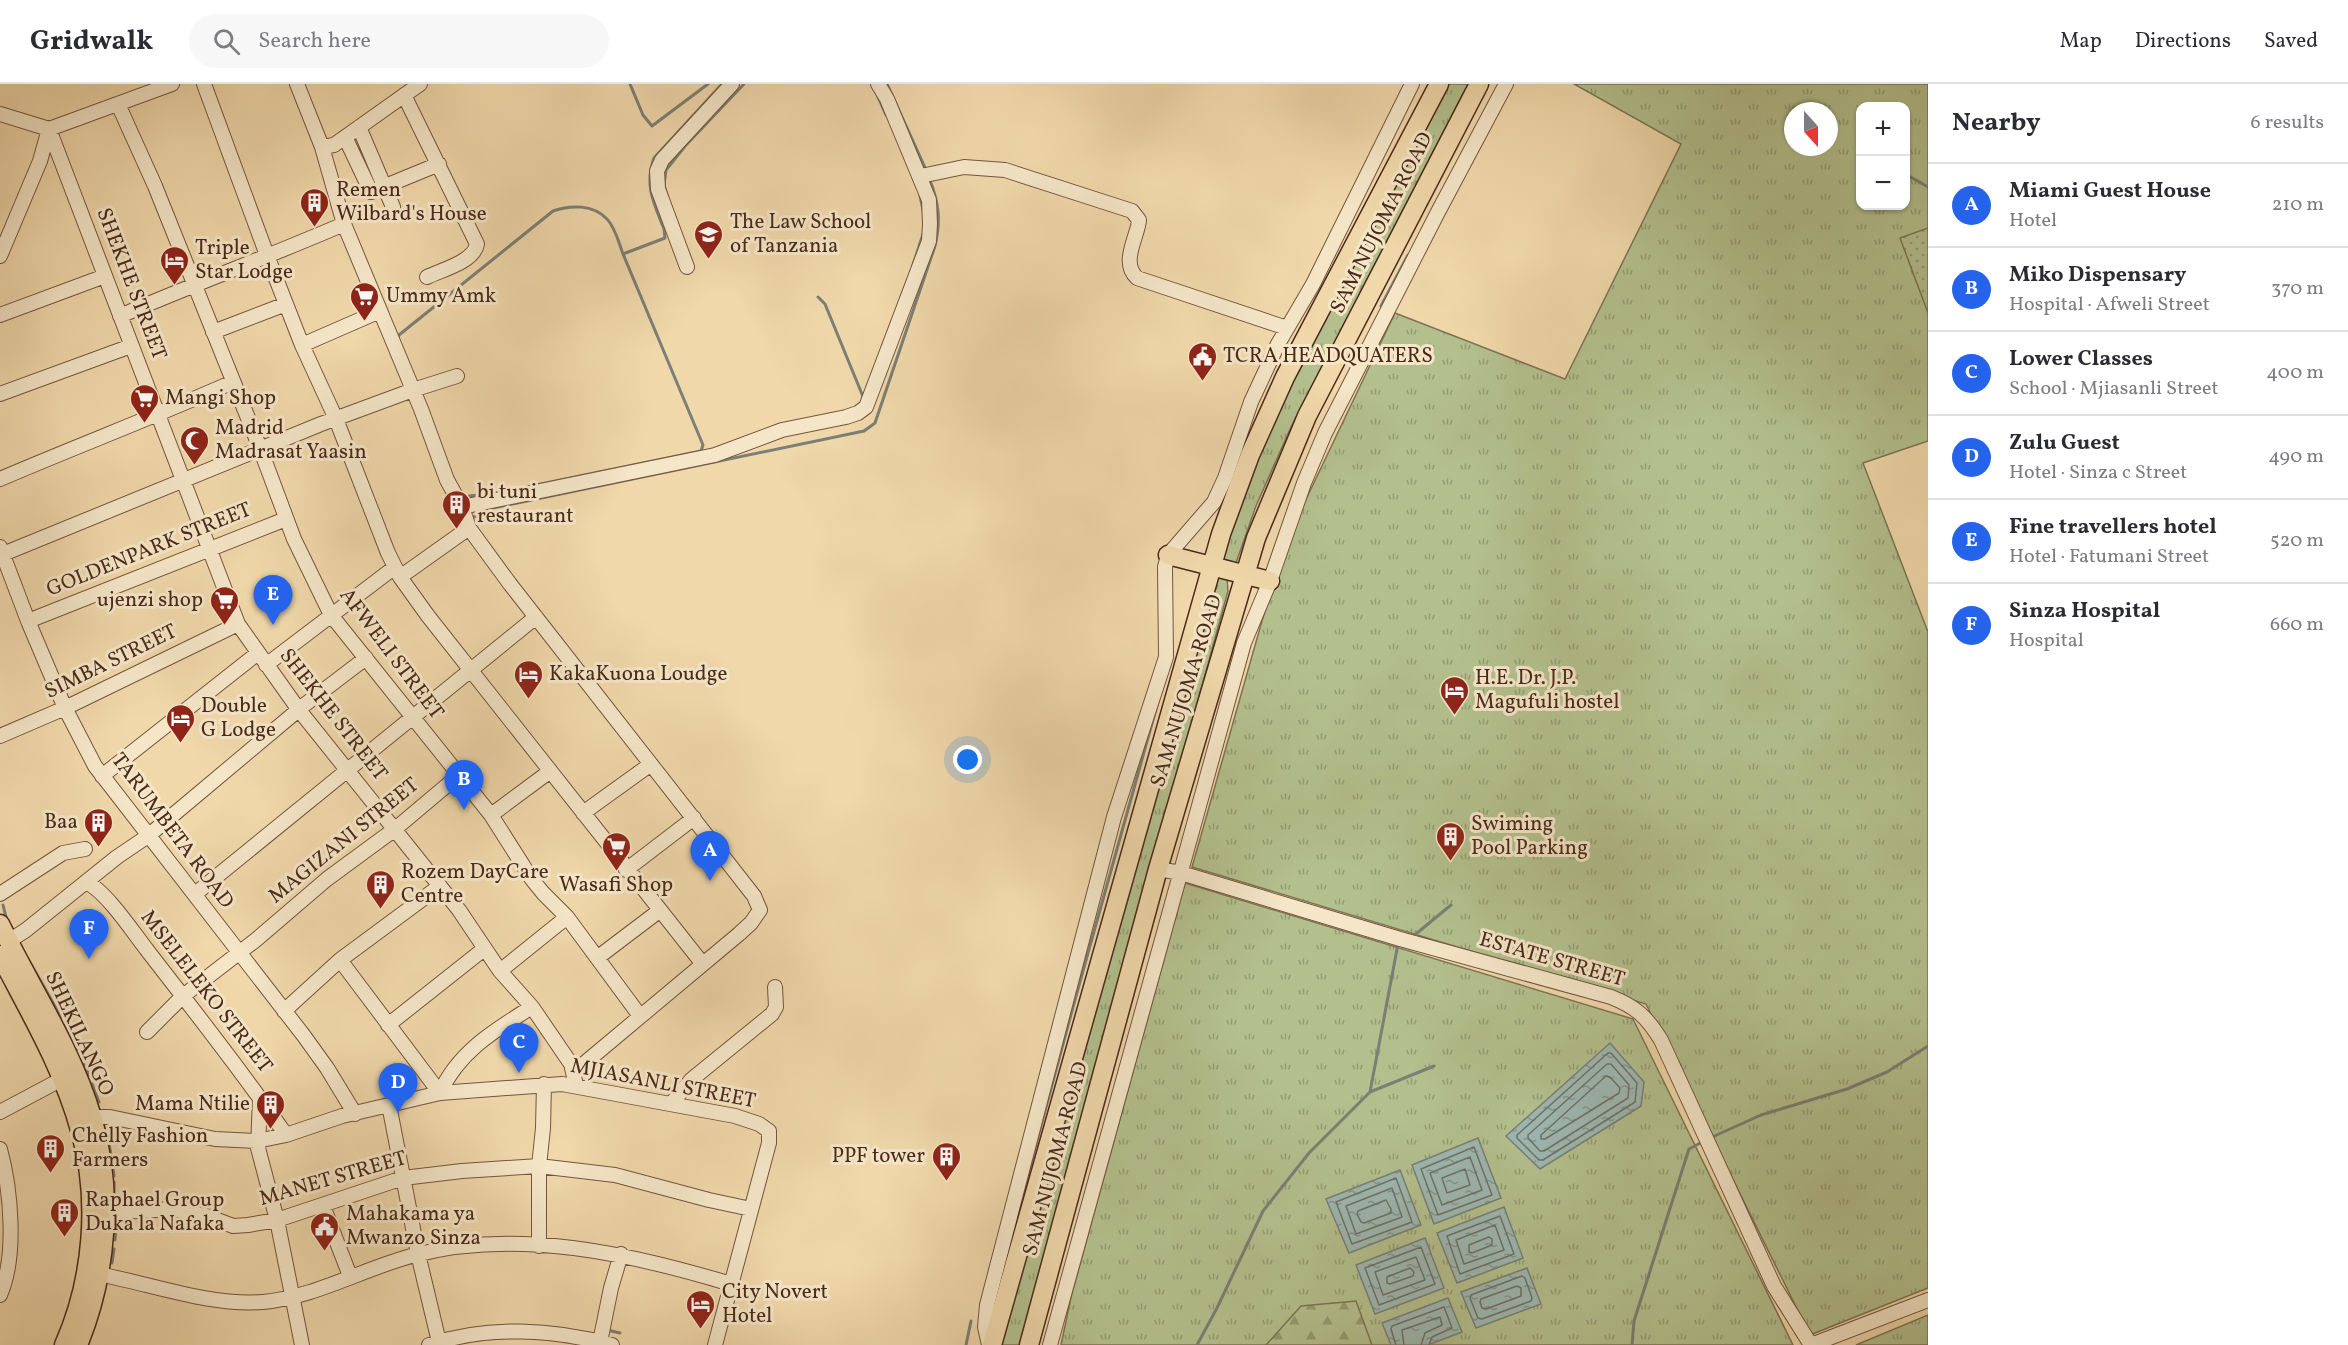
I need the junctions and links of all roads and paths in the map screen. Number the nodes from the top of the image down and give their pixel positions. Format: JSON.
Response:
{"nodes":[{"id":1,"x":172,"y":84,"type":"edge"},
{"id":2,"x":204,"y":84,"type":"edge"},
{"id":3,"x":297,"y":84,"type":"edge"},
{"id":4,"x":420,"y":84,"type":"edge"},
{"id":5,"x":732,"y":84,"type":"edge"},
{"id":6,"x":878,"y":84,"type":"edge"},
{"id":7,"x":1412,"y":84,"type":"edge"},
{"id":8,"x":1440,"y":84,"type":"edge"},
{"id":9,"x":1479,"y":84,"type":"edge"},
{"id":10,"x":1506,"y":84,"type":"edge"},
{"id":11,"x":404,"y":95,"type":"junction"},
{"id":12,"x":118,"y":104,"type":"junction"},
{"id":13,"x":0,"y":114,"type":"edge"},
{"id":14,"x":359,"y":127,"type":"junction"},
{"id":15,"x":49,"y":129,"type":"junction"},
{"id":16,"x":345,"y":137,"type":"junction"},
{"id":17,"x":322,"y":147,"type":"junction"},
{"id":18,"x":439,"y":164,"type":"junction"},
{"id":19,"x":921,"y":176,"type":"junction"},
{"id":20,"x":386,"y":187,"type":"junction"},
{"id":21,"x":393,"y":207,"type":"dead end"},
{"id":22,"x":344,"y":224,"type":"junction"},
{"id":23,"x":0,"y":256,"type":"edge"},
{"id":24,"x":268,"y":258,"type":"junction"},
{"id":25,"x":687,"y":267,"type":"dead end"},
{"id":26,"x":105,"y":276,"type":"junction"},
{"id":27,"x":427,"y":277,"type":"dead end"},
{"id":28,"x":194,"y":284,"type":"junction"},
{"id":29,"x":286,"y":304,"type":"junction"},
{"id":30,"x":380,"y":311,"type":"junction"},
{"id":31,"x":0,"y":315,"type":"edge"},
{"id":32,"x":120,"y":316,"type":"junction"},
{"id":33,"x":1287,"y":328,"type":"junction"},
{"id":34,"x":213,"y":332,"type":"junction"},
{"id":35,"x":131,"y":345,"type":"junction"},
{"id":36,"x":302,"y":345,"type":"junction"},
{"id":37,"x":457,"y":376,"type":"dead end"},
{"id":38,"x":233,"y":382,"type":"junction"},
{"id":39,"x":412,"y":390,"type":"junction"},
{"id":40,"x":0,"y":394,"type":"edge"},
{"id":41,"x":158,"y":415,"type":"junction"},
{"id":42,"x":336,"y":419,"type":"junction"},
{"id":43,"x":260,"y":448,"type":"junction"},
{"id":44,"x":0,"y":479,"type":"edge"},
{"id":45,"x":182,"y":481,"type":"junction"},
{"id":46,"x":462,"y":507,"type":"junction"},
{"id":47,"x":286,"y":519,"type":"junction"},
{"id":48,"x":469,"y":528,"type":"junction"},
{"id":49,"x":210,"y":548,"type":"junction"},
{"id":50,"x":1,"y":551,"type":"edge"},
{"id":51,"x":1168,"y":555,"type":"junction"},
{"id":52,"x":1210,"y":566,"type":"junction"},
{"id":53,"x":397,"y":572,"type":"junction"},
{"id":54,"x":1245,"y":574,"type":"junction"},
{"id":55,"x":1270,"y":581,"type":"junction"},
{"id":56,"x":331,"y":615,"type":"junction"},
{"id":57,"x":536,"y":617,"type":"junction"},
{"id":58,"x":28,"y":621,"type":"junction"},
{"id":59,"x":238,"y":624,"type":"junction"},
{"id":60,"x":258,"y":653,"type":"junction"},
{"id":61,"x":366,"y":658,"type":"junction"},
{"id":62,"x":266,"y":665,"type":"junction"},
{"id":63,"x":471,"y":670,"type":"junction"},
{"id":64,"x":65,"y":708,"type":"junction"},
{"id":65,"x":299,"y":710,"type":"junction"},
{"id":66,"x":413,"y":719,"type":"junction"},
{"id":67,"x":0,"y":736,"type":"edge"},
{"id":68,"x":651,"y":764,"type":"junction"},
{"id":69,"x":347,"y":769,"type":"junction"},
{"id":70,"x":549,"y":771,"type":"junction"},
{"id":71,"x":102,"y":776,"type":"junction"},
{"id":72,"x":458,"y":776,"type":"junction"},
{"id":73,"x":583,"y":813,"type":"junction"},
{"id":74,"x":491,"y":815,"type":"junction"},
{"id":75,"x":694,"y":818,"type":"junction"},
{"id":76,"x":395,"y":829,"type":"junction"},
{"id":77,"x":148,"y":836,"type":"junction"},
{"id":78,"x":85,"y":849,"type":"dead end"},
{"id":79,"x":1158,"y":869,"type":"junction"},
{"id":80,"x":626,"y":870,"type":"junction"},
{"id":81,"x":1181,"y":873,"type":"junction"},
{"id":82,"x":86,"y":882,"type":"junction"},
{"id":83,"x":440,"y":886,"type":"junction"},
{"id":84,"x":0,"y":894,"type":"edge"},
{"id":85,"x":195,"y":894,"type":"junction"},
{"id":86,"x":659,"y":911,"type":"junction"},
{"id":87,"x":567,"y":917,"type":"junction"},
{"id":88,"x":3,"y":940,"type":"edge"},
{"id":89,"x":484,"y":949,"type":"junction"},
{"id":90,"x":238,"y":953,"type":"junction"},
{"id":91,"x":597,"y":958,"type":"junction"},
{"id":92,"x":340,"y":960,"type":"junction"},
{"id":93,"x":702,"y":963,"type":"junction"},
{"id":94,"x":500,"y":971,"type":"junction"},
{"id":95,"x":776,"y":987,"type":"dead end"},
{"id":96,"x":183,"y":996,"type":"junction"},
{"id":97,"x":532,"y":1007,"type":"junction"},
{"id":98,"x":284,"y":1011,"type":"junction"},
{"id":99,"x":640,"y":1016,"type":"junction"},
{"id":100,"x":388,"y":1025,"type":"junction"},
{"id":101,"x":147,"y":1032,"type":"dead end"},
{"id":102,"x":62,"y":1079,"type":"junction"},
{"id":103,"x":575,"y":1079,"type":"junction"},
{"id":104,"x":544,"y":1084,"type":"junction"},
{"id":105,"x":440,"y":1093,"type":"junction"},
{"id":106,"x":260,"y":1096,"type":"junction"},
{"id":107,"x":671,"y":1104,"type":"junction"},
{"id":108,"x":389,"y":1105,"type":"junction"},
{"id":109,"x":0,"y":1112,"type":"edge"},
{"id":110,"x":355,"y":1114,"type":"junction"},
{"id":111,"x":92,"y":1117,"type":"junction"},
{"id":112,"x":285,"y":1135,"type":"junction"},
{"id":113,"x":257,"y":1141,"type":"junction"},
{"id":114,"x":0,"y":1149,"type":"edge"},
{"id":115,"x":539,"y":1166,"type":"junction"},
{"id":116,"x":403,"y":1178,"type":"junction"},
{"id":117,"x":323,"y":1206,"type":"junction"},
{"id":118,"x":752,"y":1209,"type":"junction"},
{"id":119,"x":104,"y":1214,"type":"junction"},
{"id":120,"x":277,"y":1220,"type":"junction"},
{"id":121,"x":538,"y":1246,"type":"junction"},
{"id":122,"x":418,"y":1254,"type":"junction"},
{"id":123,"x":621,"y":1254,"type":"junction"},
{"id":124,"x":98,"y":1274,"type":"junction"},
{"id":125,"x":350,"y":1276,"type":"junction"},
{"id":126,"x":731,"y":1284,"type":"junction"},
{"id":127,"x":0,"y":1295,"type":"edge"},
{"id":128,"x":293,"y":1296,"type":"junction"},
{"id":129,"x":1928,"y":1300,"type":"edge"},
{"id":130,"x":434,"y":1343,"type":"edge"},
{"id":131,"x":606,"y":1343,"type":"edge"},
{"id":132,"x":64,"y":1345,"type":"edge"},
{"id":133,"x":78,"y":1345,"type":"edge"},
{"id":134,"x":302,"y":1345,"type":"edge"},
{"id":135,"x":715,"y":1345,"type":"edge"},
{"id":136,"x":990,"y":1345,"type":"edge"},
{"id":137,"x":1029,"y":1345,"type":"edge"},
{"id":138,"x":1050,"y":1345,"type":"edge"},
{"id":139,"x":1811,"y":1345,"type":"edge"}],
"edges":[{"from":1,"to":12,"type":"street"},
{"from":2,"to":24,"type":"street"},
{"from":3,"to":17,"type":"street"},
{"from":4,"to":11,"type":"street"},
{"from":5,"to":25,"type":"street"},
{"from":6,"to":19,"type":"street"},
{"from":7,"to":33,"type":"street"},
{"from":8,"to":52,"type":"main road","name":"SAM NUJOMA ROAD"},
{"from":9,"to":54,"type":"main road","name":"SAM NUJOMA ROAD"},
{"from":10,"to":55,"type":"street"},
{"from":11,"to":14,"type":"street"},
{"from":11,"to":18,"type":"street"},
{"from":12,"to":15,"type":"street"},
{"from":12,"to":28,"type":"street","name":"AFWELI STREET"},
{"from":13,"to":15,"type":"street"},
{"from":14,"to":16,"type":"street"},
{"from":14,"to":20,"type":"street"},
{"from":15,"to":23,"type":"street"},
{"from":15,"to":26,"type":"street","name":"SHEKHE STREET"},
{"from":16,"to":17,"type":"street"},
{"from":16,"to":20,"type":"street"},
{"from":17,"to":22,"type":"street"},
{"from":18,"to":20,"type":"street"},
{"from":18,"to":27,"type":"street"},
{"from":19,"to":33,"type":"street"},
{"from":19,"to":46,"type":"street"},
{"from":20,"to":21,"type":"street"},
{"from":22,"to":24,"type":"street"},
{"from":22,"to":30,"type":"street"},
{"from":24,"to":28,"type":"street"},
{"from":24,"to":29,"type":"street"},
{"from":26,"to":31,"type":"street"},
{"from":26,"to":32,"type":"street","name":"SHEKHE STREET"},
{"from":28,"to":32,"type":"street"},
{"from":28,"to":34,"type":"street","name":"AFWELI STREET"},
{"from":29,"to":34,"type":"street"},
{"from":29,"to":36,"type":"street"},
{"from":30,"to":36,"type":"street"},
{"from":30,"to":39,"type":"street"},
{"from":32,"to":35,"type":"street","name":"SHEKHE STREET"},
{"from":33,"to":51,"type":"street"},
{"from":34,"to":38,"type":"street","name":"AFWELI STREET"},
{"from":35,"to":40,"type":"street"},
{"from":35,"to":41,"type":"street","name":"SHEKHE STREET"},
{"from":36,"to":42,"type":"street"},
{"from":37,"to":39,"type":"street"},
{"from":38,"to":41,"type":"street"},
{"from":38,"to":43,"type":"street","name":"AFWELI STREET"},
{"from":39,"to":42,"type":"street"},
{"from":39,"to":46,"type":"street"},
{"from":41,"to":44,"type":"street"},
{"from":41,"to":45,"type":"street","name":"SHEKHE STREET"},
{"from":42,"to":43,"type":"street"},
{"from":42,"to":53,"type":"street"},
{"from":43,"to":45,"type":"street"},
{"from":43,"to":47,"type":"street","name":"AFWELI STREET"},
{"from":45,"to":49,"type":"street","name":"SHEKHE STREET"},
{"from":45,"to":50,"type":"street"},
{"from":46,"to":48,"type":"street"},
{"from":47,"to":49,"type":"street","name":"GOLDENPARK STREET"},
{"from":47,"to":56,"type":"street","name":"AFWELI STREET"},
{"from":48,"to":53,"type":"street"},
{"from":48,"to":57,"type":"street"},
{"from":49,"to":58,"type":"street","name":"GOLDENPARK STREET"},
{"from":49,"to":59,"type":"street","name":"SHEKHE STREET"},
{"from":50,"to":58,"type":"street","name":"TARUMBETA ROAD"},
{"from":51,"to":52,"type":"main road"},
{"from":51,"to":136,"type":"street"},
{"from":52,"to":54,"type":"main road"},
{"from":52,"to":136,"type":"main road","name":"SAM NUJOMA ROAD"},
{"from":53,"to":56,"type":"street"},
{"from":53,"to":63,"type":"street"},
{"from":54,"to":55,"type":"main road"},
{"from":54,"to":79,"type":"main road","name":"SAM NUJOMA ROAD"},
{"from":55,"to":81,"type":"street"},
{"from":56,"to":61,"type":"street","name":"AFWELI STREET"},
{"from":56,"to":62,"type":"street"},
{"from":57,"to":63,"type":"street"},
{"from":57,"to":68,"type":"street"},
{"from":58,"to":64,"type":"street","name":"TARUMBETA ROAD"},
{"from":59,"to":60,"type":"street","name":"SHEKHE STREET"},
{"from":59,"to":64,"type":"street","name":"SIMBA STREET"},
{"from":60,"to":62,"type":"street","name":"SHEKHE STREET"},
{"from":60,"to":71,"type":"street"},
{"from":61,"to":65,"type":"street"},
{"from":61,"to":66,"type":"street","name":"AFWELI STREET"},
{"from":62,"to":65,"type":"street","name":"SHEKHE STREET"},
{"from":63,"to":66,"type":"street"},
{"from":63,"to":70,"type":"street"},
{"from":64,"to":67,"type":"street","name":"SIMBA STREET"},
{"from":64,"to":71,"type":"street","name":"TARUMBETA ROAD"},
{"from":65,"to":69,"type":"street","name":"SHEKHE STREET"},
{"from":65,"to":77,"type":"street"},
{"from":66,"to":69,"type":"street"},
{"from":66,"to":72,"type":"street","name":"AFWELI STREET"},
{"from":68,"to":73,"type":"street"},
{"from":68,"to":75,"type":"street"},
{"from":69,"to":76,"type":"street","name":"SHEKHE STREET"},
{"from":69,"to":85,"type":"street"},
{"from":70,"to":73,"type":"street"},
{"from":70,"to":74,"type":"street"},
{"from":71,"to":77,"type":"street","name":"TARUMBETA ROAD"},
{"from":72,"to":74,"type":"street","name":"AFWELI STREET"},
{"from":72,"to":76,"type":"street","name":"MAGIZANI STREET"},
{"from":73,"to":80,"type":"street"},
{"from":74,"to":87,"type":"street","name":"AFWELI STREET"},
{"from":75,"to":80,"type":"street"},
{"from":75,"to":93,"type":"street"},
{"from":76,"to":83,"type":"street","name":"SHEKHE STREET"},
{"from":76,"to":90,"type":"street","name":"MAGIZANI STREET"},
{"from":77,"to":82,"type":"street"},
{"from":77,"to":85,"type":"street","name":"TARUMBETA ROAD"},
{"from":78,"to":84,"type":"street"},
{"from":79,"to":81,"type":"street","name":"ESTATE STREET"},
{"from":79,"to":137,"type":"main road","name":"SAM NUJOMA ROAD"},
{"from":80,"to":86,"type":"street"},
{"from":81,"to":138,"type":"street"},
{"from":81,"to":139,"type":"street","name":"ESTATE STREET"},
{"from":82,"to":88,"type":"street"},
{"from":82,"to":96,"type":"street","name":"MSELELEKO STREET"},
{"from":83,"to":89,"type":"street","name":"SHEKHE STREET"},
{"from":83,"to":92,"type":"street"},
{"from":85,"to":90,"type":"street","name":"TARUMBETA ROAD"},
{"from":86,"to":91,"type":"street"},
{"from":86,"to":93,"type":"street"},
{"from":87,"to":91,"type":"street","name":"AFWELI STREET"},
{"from":87,"to":94,"type":"street"},
{"from":88,"to":102,"type":"main road","name":"SHEKILANGO"},
{"from":88,"to":111,"type":"main road","name":"SHEKILANGO"},
{"from":89,"to":94,"type":"street","name":"SHEKHE STREET"},
{"from":89,"to":100,"type":"street"},
{"from":90,"to":96,"type":"street","name":"MAGIZANI STREET"},
{"from":90,"to":98,"type":"street","name":"TARUMBETA ROAD"},
{"from":91,"to":99,"type":"street","name":"AFWELI STREET"},
{"from":92,"to":98,"type":"street"},
{"from":92,"to":100,"type":"street"},
{"from":93,"to":99,"type":"street"},
{"from":94,"to":97,"type":"street","name":"SHEKHE STREET"},
{"from":95,"to":107,"type":"street"},
{"from":96,"to":101,"type":"street","name":"MAGIZANI STREET"},
{"from":96,"to":106,"type":"street","name":"MSELELEKO STREET"},
{"from":97,"to":103,"type":"street","name":"SHEKHE STREET"},
{"from":97,"to":105,"type":"street"},
{"from":98,"to":110,"type":"street","name":"TARUMBETA ROAD"},
{"from":99,"to":103,"type":"street"},
{"from":100,"to":105,"type":"street"},
{"from":102,"to":109,"type":"street"},
{"from":102,"to":132,"type":"main road","name":"SHEKILANGO"},
{"from":103,"to":104,"type":"street","name":"MJIASANLI STREET"},
{"from":103,"to":107,"type":"street","name":"MJIASANLI STREET"},
{"from":104,"to":105,"type":"street","name":"MJIASANLI STREET"},
{"from":104,"to":115,"type":"street"},
{"from":105,"to":108,"type":"street","name":"MJIASANLI STREET"},
{"from":106,"to":112,"type":"street","name":"MSELELEKO STREET"},
{"from":106,"to":113,"type":"street"},
{"from":107,"to":118,"type":"street","name":"MJIASANLI STREET"},
{"from":108,"to":110,"type":"street","name":"MJIASANLI STREET"},
{"from":108,"to":116,"type":"street"},
{"from":110,"to":112,"type":"street","name":"MJIASANLI STREET"},
{"from":111,"to":113,"type":"street","name":"MJIASANLI STREET"},
{"from":111,"to":119,"type":"main road","name":"SHEKILANGO"},
{"from":112,"to":113,"type":"street","name":"MJIASANLI STREET"},
{"from":113,"to":120,"type":"street"},
{"from":114,"to":127,"type":"street"},
{"from":115,"to":116,"type":"street","name":"MANET STREET"},
{"from":115,"to":118,"type":"street","name":"MANET STREET"},
{"from":115,"to":121,"type":"street"},
{"from":116,"to":117,"type":"street","name":"MANET STREET"},
{"from":116,"to":122,"type":"street"},
{"from":117,"to":120,"type":"street","name":"MANET STREET"},
{"from":117,"to":125,"type":"street"},
{"from":118,"to":126,"type":"street"},
{"from":119,"to":120,"type":"street","name":"MANET STREET"},
{"from":119,"to":124,"type":"main road","name":"SHEKILANGO"},
{"from":120,"to":128,"type":"street"},
{"from":121,"to":122,"type":"street"},
{"from":121,"to":123,"type":"street"},
{"from":122,"to":125,"type":"street"},
{"from":122,"to":130,"type":"street"},
{"from":123,"to":126,"type":"street"},
{"from":123,"to":131,"type":"street"},
{"from":124,"to":128,"type":"street"},
{"from":124,"to":133,"type":"main road","name":"SHEKILANGO"},
{"from":125,"to":128,"type":"street"},
{"from":126,"to":135,"type":"street"},
{"from":128,"to":134,"type":"street"},
{"from":129,"to":139,"type":"street"},
{"from":130,"to":131,"type":"street"}]}
